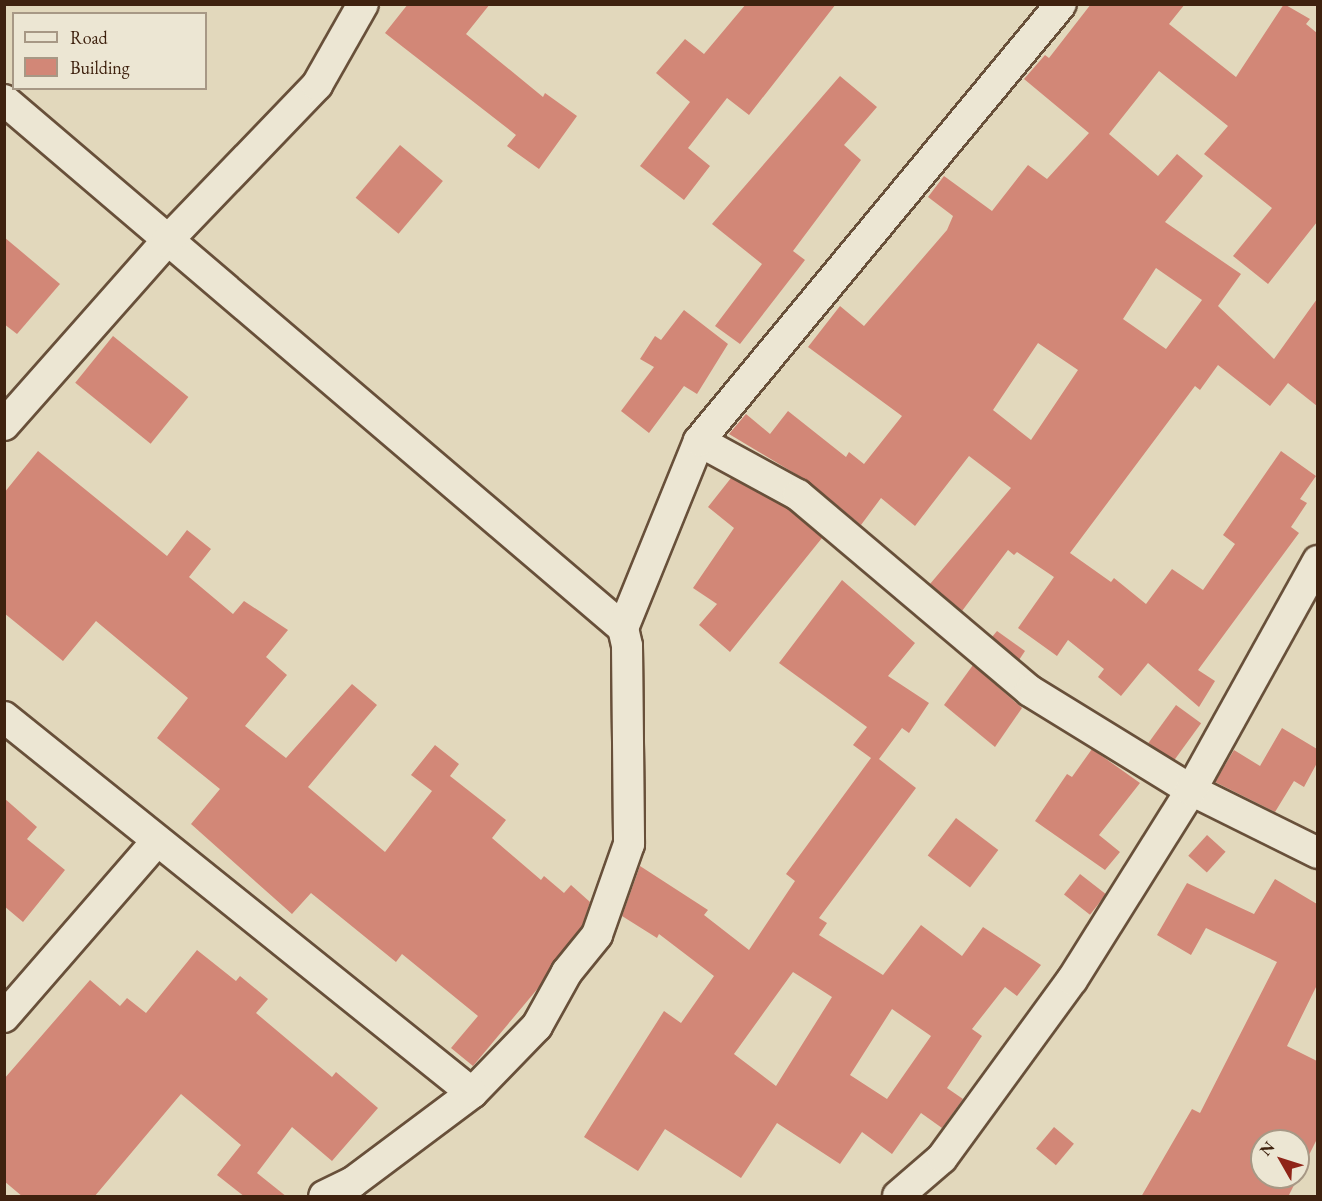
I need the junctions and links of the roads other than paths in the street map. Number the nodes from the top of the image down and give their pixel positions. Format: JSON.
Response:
{"nodes":[{"id":1,"x":363,"y":4,"type":"edge"},
{"id":2,"x":1061,"y":4,"type":"edge"},
{"id":3,"x":4,"y":100,"type":"edge"},
{"id":4,"x":166,"y":242,"type":"junction"},
{"id":5,"x":4,"y":425,"type":"edge"},
{"id":6,"x":699,"y":441,"type":"junction"},
{"id":7,"x":1317,"y":561,"type":"edge"},
{"id":8,"x":623,"y":628,"type":"junction"},
{"id":9,"x":4,"y":717,"type":"edge"},
{"id":10,"x":1191,"y":790,"type":"junction"},
{"id":11,"x":156,"y":842,"type":"junction"},
{"id":12,"x":1317,"y":853,"type":"edge"},
{"id":13,"x":4,"y":1017,"type":"edge"},
{"id":14,"x":472,"y":1093,"type":"junction"},
{"id":15,"x":324,"y":1197,"type":"edge"},
{"id":16,"x":898,"y":1197,"type":"edge"}],
"edges":[{"from":1,"to":4,"type":"street"},
{"from":2,"to":6,"type":"street"},
{"from":3,"to":4,"type":"street"},
{"from":4,"to":5,"type":"street"},
{"from":4,"to":8,"type":"street"},
{"from":6,"to":8,"type":"street"},
{"from":6,"to":10,"type":"street"},
{"from":7,"to":10,"type":"street"},
{"from":8,"to":14,"type":"street"},
{"from":9,"to":11,"type":"street"},
{"from":10,"to":12,"type":"street"},
{"from":10,"to":16,"type":"street"},
{"from":11,"to":13,"type":"street"},
{"from":11,"to":14,"type":"street"},
{"from":14,"to":15,"type":"street"}]}
